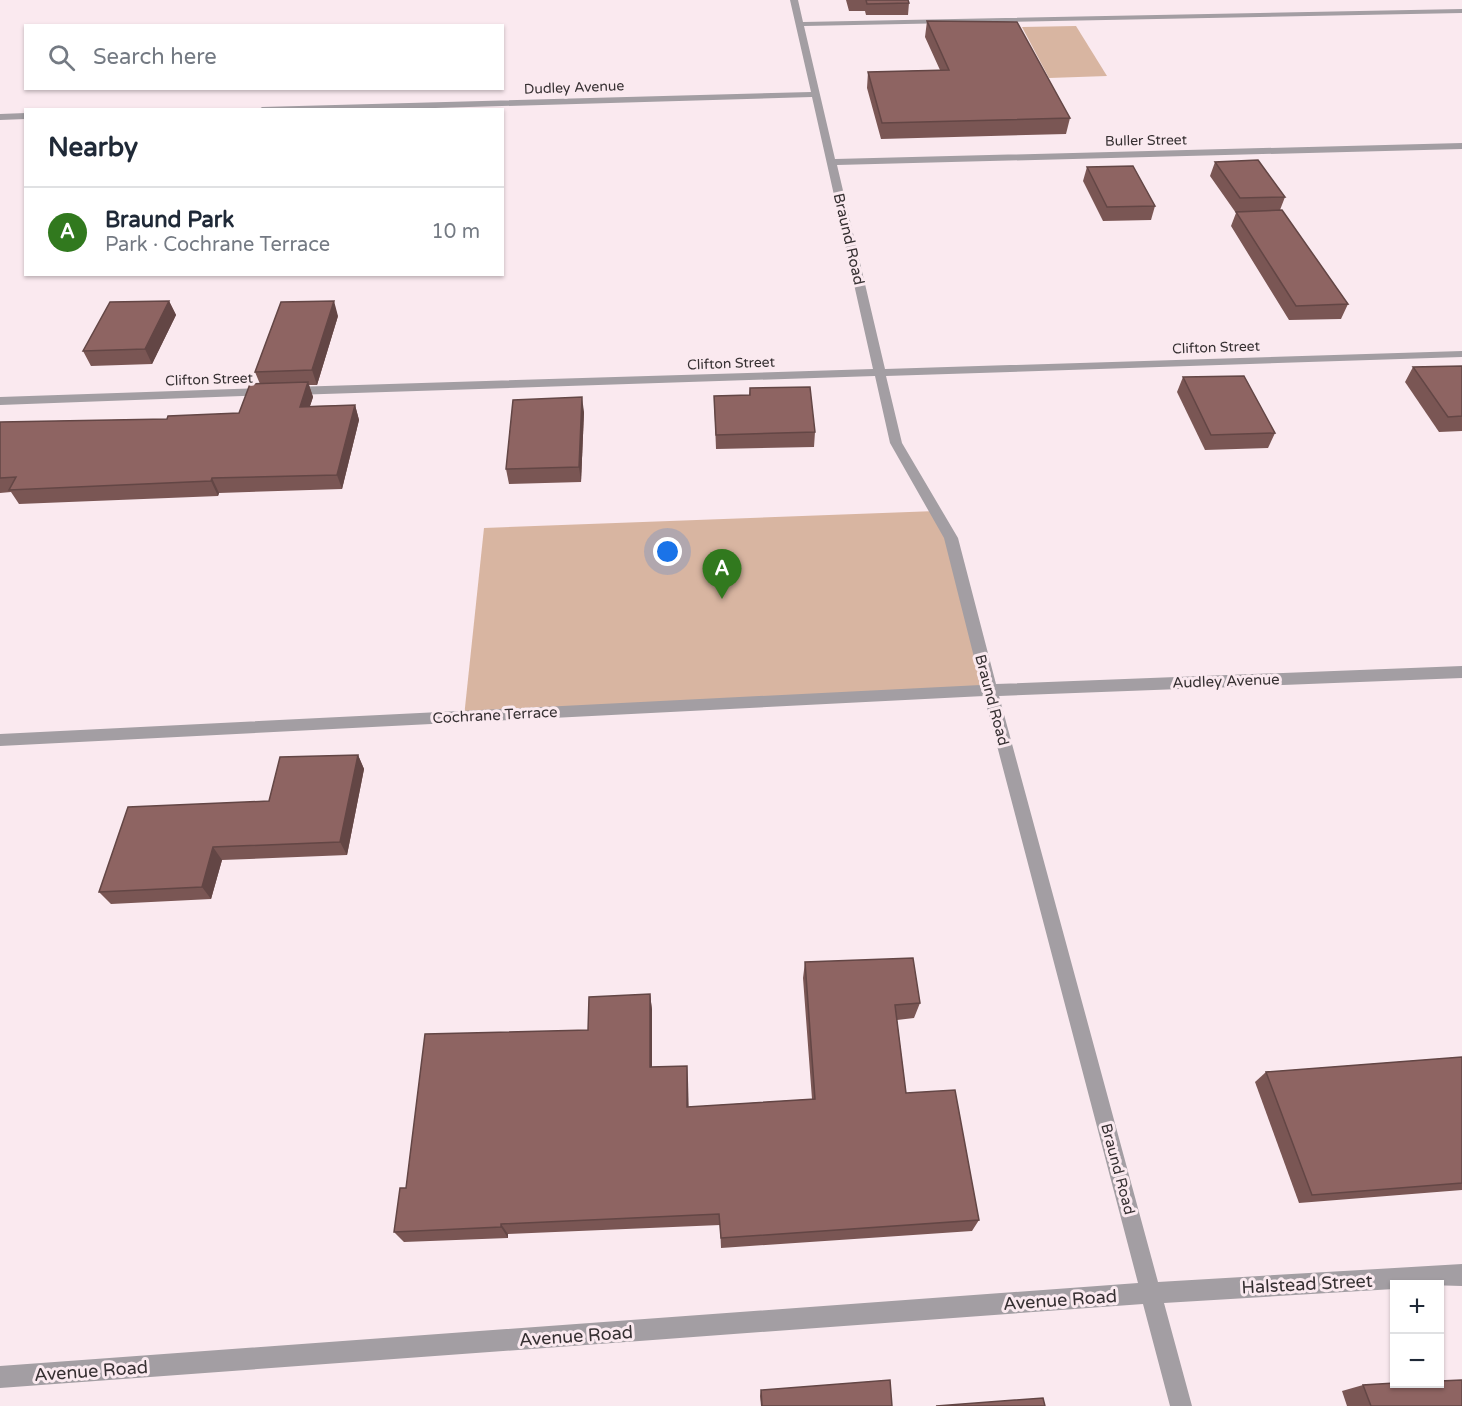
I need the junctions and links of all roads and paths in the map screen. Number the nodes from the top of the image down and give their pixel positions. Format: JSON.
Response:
{"nodes":[{"id":1,"x":794,"y":0,"type":"edge"},
{"id":2,"x":1462,"y":11,"type":"edge"},
{"id":3,"x":799,"y":24,"type":"junction"},
{"id":4,"x":814,"y":93,"type":"junction"},
{"id":5,"x":327,"y":108,"type":"edge"},
{"id":6,"x":24,"y":116,"type":"edge"},
{"id":7,"x":0,"y":117,"type":"edge"},
{"id":8,"x":1462,"y":146,"type":"edge"},
{"id":9,"x":831,"y":162,"type":"junction"},
{"id":10,"x":1462,"y":354,"type":"edge"},
{"id":11,"x":880,"y":372,"type":"junction"},
{"id":12,"x":0,"y":401,"type":"edge"},
{"id":13,"x":1462,"y":672,"type":"edge"},
{"id":14,"x":990,"y":690,"type":"junction"},
{"id":15,"x":0,"y":740,"type":"edge"},
{"id":16,"x":1462,"y":1275,"type":"edge"},
{"id":17,"x":1151,"y":1293,"type":"junction"},
{"id":18,"x":0,"y":1377,"type":"edge"},
{"id":19,"x":1181,"y":1406,"type":"edge"}],
"edges":[{"from":1,"to":3,"type":"street","name":"Braund Road"},
{"from":2,"to":3,"type":"street"},
{"from":3,"to":4,"type":"street","name":"Braund Road"},
{"from":4,"to":5,"type":"street","name":"Dudley Avenue"},
{"from":4,"to":9,"type":"street","name":"Braund Road"},
{"from":6,"to":7,"type":"street"},
{"from":8,"to":9,"type":"street","name":"Buller Street"},
{"from":9,"to":11,"type":"street","name":"Braund Road"},
{"from":10,"to":11,"type":"street","name":"Clifton Street"},
{"from":11,"to":12,"type":"street","name":"Clifton Street"},
{"from":11,"to":14,"type":"street","name":"Braund Road"},
{"from":13,"to":14,"type":"street","name":"Audley Avenue"},
{"from":14,"to":15,"type":"street","name":"Cochrane Terrace"},
{"from":14,"to":17,"type":"street","name":"Braund Road"},
{"from":16,"to":17,"type":"street","name":"Halstead Street"},
{"from":17,"to":18,"type":"street","name":"Avenue Road"},
{"from":17,"to":19,"type":"street","name":"Braund Road"}]}
